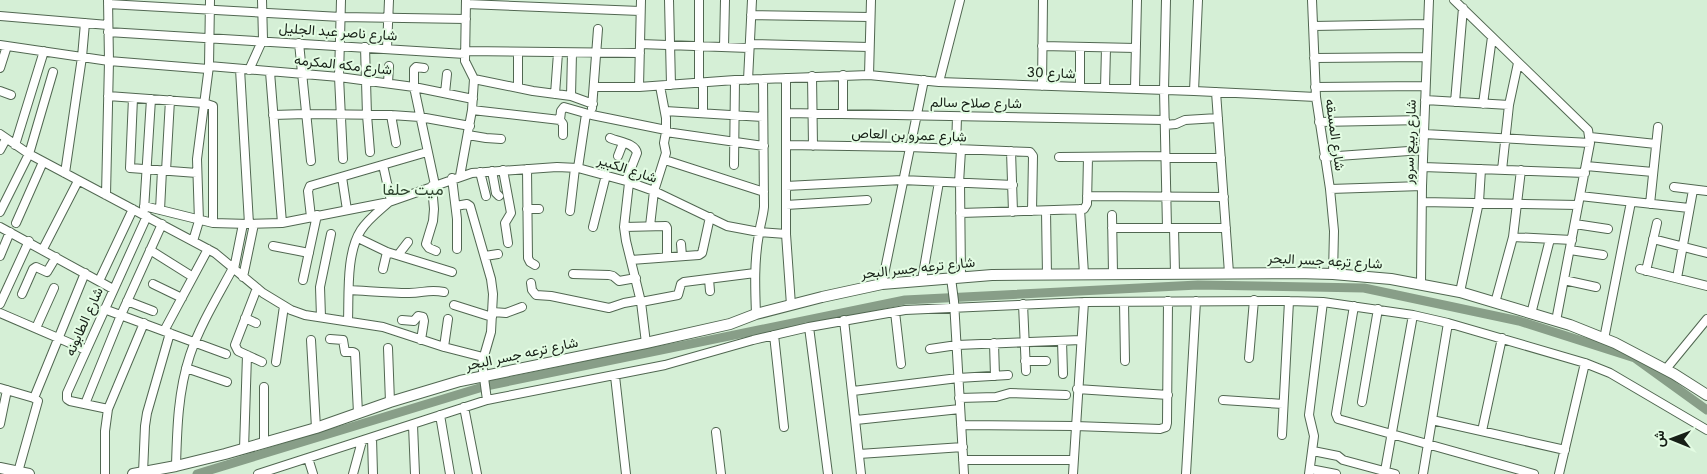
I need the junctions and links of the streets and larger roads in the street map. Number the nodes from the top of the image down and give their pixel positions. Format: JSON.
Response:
{"nodes":[{"id":1,"x":210,"y":0,"type":"edge"},
{"id":2,"x":262,"y":0,"type":"edge"},
{"id":3,"x":342,"y":0,"type":"edge"},
{"id":4,"x":389,"y":0,"type":"edge"},
{"id":5,"x":641,"y":0,"type":"edge"},
{"id":6,"x":669,"y":0,"type":"edge"},
{"id":7,"x":698,"y":0,"type":"edge"},
{"id":8,"x":725,"y":0,"type":"edge"},
{"id":9,"x":752,"y":0,"type":"edge"},
{"id":10,"x":870,"y":0,"type":"edge"},
{"id":11,"x":960,"y":0,"type":"edge"},
{"id":12,"x":1043,"y":0,"type":"edge"},
{"id":13,"x":1137,"y":0,"type":"edge"},
{"id":14,"x":1166,"y":0,"type":"edge"},
{"id":15,"x":1198,"y":0,"type":"edge"},
{"id":16,"x":1312,"y":0,"type":"edge"},
{"id":17,"x":1429,"y":0,"type":"edge"},
{"id":18,"x":1454,"y":0,"type":"edge"},
{"id":19,"x":108,"y":2,"type":"edge"},
{"id":20,"x":466,"y":2,"type":"edge"},
{"id":21,"x":1463,"y":8,"type":"junction"},
{"id":22,"x":210,"y":9,"type":"junction"},
{"id":23,"x":640,"y":11,"type":"junction"},
{"id":24,"x":262,"y":12,"type":"junction"},
{"id":25,"x":751,"y":15,"type":"junction"},
{"id":26,"x":0,"y":16,"type":"edge"},
{"id":27,"x":341,"y":17,"type":"junction"},
{"id":28,"x":870,"y":17,"type":"junction"},
{"id":29,"x":388,"y":18,"type":"junction"},
{"id":30,"x":466,"y":19,"type":"junction"},
{"id":31,"x":86,"y":23,"type":"junction"},
{"id":32,"x":1428,"y":24,"type":"junction"},
{"id":33,"x":1313,"y":26,"type":"junction"},
{"id":34,"x":108,"y":28,"type":"junction"},
{"id":35,"x":598,"y":29,"type":"dead end"},
{"id":36,"x":210,"y":38,"type":"junction"},
{"id":37,"x":1492,"y":38,"type":"junction"},
{"id":38,"x":262,"y":41,"type":"junction"},
{"id":39,"x":300,"y":43,"type":"junction"},
{"id":40,"x":640,"y":44,"type":"junction"},
{"id":41,"x":340,"y":45,"type":"junction"},
{"id":42,"x":670,"y":45,"type":"junction"},
{"id":43,"x":4,"y":46,"type":"edge"},
{"id":44,"x":699,"y":46,"type":"junction"},
{"id":45,"x":750,"y":46,"type":"junction"},
{"id":46,"x":1042,"y":46,"type":"junction"},
{"id":47,"x":365,"y":47,"type":"junction"},
{"id":48,"x":724,"y":47,"type":"junction"},
{"id":49,"x":869,"y":47,"type":"junction"},
{"id":50,"x":1080,"y":47,"type":"junction"},
{"id":51,"x":386,"y":48,"type":"junction"},
{"id":52,"x":1106,"y":48,"type":"junction"},
{"id":53,"x":1136,"y":48,"type":"junction"},
{"id":54,"x":44,"y":52,"type":"junction"},
{"id":55,"x":465,"y":52,"type":"junction"},
{"id":56,"x":518,"y":52,"type":"junction"},
{"id":57,"x":558,"y":53,"type":"junction"},
{"id":58,"x":572,"y":53,"type":"junction"},
{"id":59,"x":596,"y":53,"type":"junction"},
{"id":60,"x":640,"y":53,"type":"junction"},
{"id":61,"x":82,"y":57,"type":"junction"},
{"id":62,"x":1426,"y":57,"type":"junction"},
{"id":63,"x":1314,"y":58,"type":"junction"},
{"id":64,"x":109,"y":61,"type":"junction"},
{"id":65,"x":1518,"y":63,"type":"junction"},
{"id":66,"x":389,"y":66,"type":"dead end"},
{"id":67,"x":0,"y":68,"type":"edge"},
{"id":68,"x":209,"y":68,"type":"junction"},
{"id":69,"x":424,"y":68,"type":"dead end"},
{"id":70,"x":240,"y":69,"type":"junction"},
{"id":71,"x":249,"y":70,"type":"junction"},
{"id":72,"x":53,"y":72,"type":"dead end"},
{"id":73,"x":270,"y":72,"type":"junction"},
{"id":74,"x":302,"y":74,"type":"junction"},
{"id":75,"x":447,"y":74,"type":"dead end"},
{"id":76,"x":868,"y":75,"type":"junction"},
{"id":77,"x":812,"y":76,"type":"junction"},
{"id":78,"x":843,"y":76,"type":"junction"},
{"id":79,"x":339,"y":77,"type":"junction"},
{"id":80,"x":786,"y":78,"type":"junction"},
{"id":81,"x":474,"y":79,"type":"junction"},
{"id":82,"x":763,"y":79,"type":"junction"},
{"id":83,"x":366,"y":80,"type":"junction"},
{"id":84,"x":735,"y":80,"type":"junction"},
{"id":85,"x":748,"y":80,"type":"junction"},
{"id":86,"x":924,"y":80,"type":"junction"},
{"id":87,"x":939,"y":82,"type":"junction"},
{"id":88,"x":388,"y":83,"type":"junction"},
{"id":89,"x":701,"y":83,"type":"junction"},
{"id":90,"x":671,"y":85,"type":"junction"},
{"id":91,"x":660,"y":86,"type":"junction"},
{"id":92,"x":1042,"y":86,"type":"junction"},
{"id":93,"x":1426,"y":86,"type":"junction"},
{"id":94,"x":414,"y":87,"type":"junction"},
{"id":95,"x":594,"y":87,"type":"junction"},
{"id":96,"x":1080,"y":87,"type":"junction"},
{"id":97,"x":1315,"y":87,"type":"junction"},
{"id":98,"x":518,"y":88,"type":"junction"},
{"id":99,"x":638,"y":88,"type":"junction"},
{"id":100,"x":1105,"y":88,"type":"junction"},
{"id":101,"x":1135,"y":88,"type":"junction"},
{"id":102,"x":1164,"y":90,"type":"junction"},
{"id":103,"x":0,"y":91,"type":"edge"},
{"id":104,"x":1194,"y":91,"type":"junction"},
{"id":105,"x":1216,"y":92,"type":"junction"},
{"id":106,"x":445,"y":93,"type":"junction"},
{"id":107,"x":555,"y":94,"type":"junction"},
{"id":108,"x":11,"y":95,"type":"dead end"},
{"id":109,"x":108,"y":96,"type":"junction"},
{"id":110,"x":570,"y":96,"type":"junction"},
{"id":111,"x":133,"y":98,"type":"junction"},
{"id":112,"x":1316,"y":98,"type":"junction"},
{"id":113,"x":151,"y":99,"type":"junction"},
{"id":114,"x":473,"y":99,"type":"junction"},
{"id":115,"x":170,"y":100,"type":"junction"},
{"id":116,"x":1425,"y":100,"type":"junction"},
{"id":117,"x":1455,"y":102,"type":"junction"},
{"id":118,"x":204,"y":103,"type":"junction"},
{"id":119,"x":592,"y":104,"type":"junction"},
{"id":120,"x":1483,"y":104,"type":"junction"},
{"id":121,"x":1509,"y":106,"type":"junction"},
{"id":122,"x":472,"y":110,"type":"junction"},
{"id":123,"x":665,"y":111,"type":"junction"},
{"id":124,"x":787,"y":112,"type":"junction"},
{"id":125,"x":703,"y":113,"type":"junction"},
{"id":126,"x":812,"y":113,"type":"junction"},
{"id":127,"x":843,"y":113,"type":"junction"},
{"id":128,"x":306,"y":114,"type":"junction"},
{"id":129,"x":340,"y":114,"type":"junction"},
{"id":130,"x":273,"y":115,"type":"junction"},
{"id":131,"x":367,"y":115,"type":"junction"},
{"id":132,"x":391,"y":115,"type":"junction"},
{"id":133,"x":589,"y":115,"type":"junction"},
{"id":134,"x":734,"y":115,"type":"junction"},
{"id":135,"x":916,"y":115,"type":"junction"},
{"id":136,"x":957,"y":116,"type":"junction"},
{"id":137,"x":420,"y":117,"type":"junction"},
{"id":138,"x":763,"y":117,"type":"junction"},
{"id":139,"x":1218,"y":118,"type":"junction"},
{"id":140,"x":560,"y":120,"type":"junction"},
{"id":141,"x":1424,"y":120,"type":"junction"},
{"id":142,"x":1165,"y":122,"type":"junction"},
{"id":143,"x":1319,"y":122,"type":"junction"},
{"id":144,"x":1658,"y":127,"type":"dead end"},
{"id":145,"x":469,"y":130,"type":"junction"},
{"id":146,"x":666,"y":131,"type":"junction"},
{"id":147,"x":1424,"y":134,"type":"junction"},
{"id":148,"x":563,"y":135,"type":"dead end"},
{"id":149,"x":3,"y":137,"type":"edge"},
{"id":150,"x":610,"y":138,"type":"dead end"},
{"id":151,"x":1504,"y":138,"type":"junction"},
{"id":152,"x":501,"y":139,"type":"dead end"},
{"id":153,"x":1590,"y":140,"type":"junction"},
{"id":154,"x":734,"y":142,"type":"junction"},
{"id":155,"x":396,"y":143,"type":"dead end"},
{"id":156,"x":623,"y":143,"type":"junction"},
{"id":157,"x":1656,"y":144,"type":"junction"},
{"id":158,"x":15,"y":145,"type":"junction"},
{"id":159,"x":787,"y":145,"type":"junction"},
{"id":160,"x":764,"y":146,"type":"junction"},
{"id":161,"x":813,"y":146,"type":"junction"},
{"id":162,"x":909,"y":147,"type":"junction"},
{"id":163,"x":959,"y":149,"type":"junction"},
{"id":164,"x":0,"y":150,"type":"edge"},
{"id":165,"x":1423,"y":150,"type":"junction"},
{"id":166,"x":1011,"y":151,"type":"junction"},
{"id":167,"x":370,"y":152,"type":"dead end"},
{"id":168,"x":427,"y":152,"type":"junction"},
{"id":169,"x":29,"y":154,"type":"junction"},
{"id":170,"x":618,"y":156,"type":"dead end"},
{"id":171,"x":1060,"y":157,"type":"dead end"},
{"id":172,"x":1088,"y":157,"type":"junction"},
{"id":173,"x":1166,"y":157,"type":"junction"},
{"id":174,"x":1324,"y":157,"type":"junction"},
{"id":175,"x":1221,"y":158,"type":"junction"},
{"id":176,"x":343,"y":159,"type":"dead end"},
{"id":177,"x":665,"y":160,"type":"junction"},
{"id":178,"x":311,"y":161,"type":"dead end"},
{"id":179,"x":43,"y":162,"type":"junction"},
{"id":180,"x":383,"y":165,"type":"junction"},
{"id":181,"x":734,"y":165,"type":"dead end"},
{"id":182,"x":1423,"y":167,"type":"junction"},
{"id":183,"x":577,"y":168,"type":"junction"},
{"id":184,"x":147,"y":169,"type":"junction"},
{"id":185,"x":527,"y":169,"type":"junction"},
{"id":186,"x":1482,"y":169,"type":"junction"},
{"id":187,"x":1585,"y":169,"type":"junction"},
{"id":188,"x":164,"y":170,"type":"junction"},
{"id":189,"x":503,"y":170,"type":"junction"},
{"id":190,"x":1502,"y":170,"type":"junction"},
{"id":191,"x":1521,"y":170,"type":"junction"},
{"id":192,"x":492,"y":171,"type":"junction"},
{"id":193,"x":480,"y":172,"type":"junction"},
{"id":194,"x":1653,"y":172,"type":"junction"},
{"id":195,"x":65,"y":173,"type":"junction"},
{"id":196,"x":197,"y":173,"type":"junction"},
{"id":197,"x":606,"y":175,"type":"junction"},
{"id":198,"x":342,"y":176,"type":"junction"},
{"id":199,"x":456,"y":177,"type":"junction"},
{"id":200,"x":78,"y":180,"type":"junction"},
{"id":201,"x":902,"y":180,"type":"junction"},
{"id":202,"x":627,"y":182,"type":"junction"},
{"id":203,"x":939,"y":182,"type":"junction"},
{"id":204,"x":959,"y":183,"type":"junction"},
{"id":205,"x":433,"y":185,"type":"junction"},
{"id":206,"x":1013,"y":185,"type":"junction"},
{"id":207,"x":786,"y":186,"type":"junction"},
{"id":208,"x":1422,"y":186,"type":"junction"},
{"id":209,"x":1674,"y":187,"type":"dead end"},
{"id":210,"x":1330,"y":189,"type":"junction"},
{"id":211,"x":1693,"y":190,"type":"junction"},
{"id":212,"x":654,"y":191,"type":"junction"},
{"id":213,"x":1707,"y":191,"type":"edge"},
{"id":214,"x":764,"y":192,"type":"junction"},
{"id":215,"x":106,"y":195,"type":"junction"},
{"id":216,"x":486,"y":196,"type":"dead end"},
{"id":217,"x":499,"y":196,"type":"dead end"},
{"id":218,"x":1087,"y":196,"type":"junction"},
{"id":219,"x":1580,"y":196,"type":"junction"},
{"id":220,"x":1166,"y":197,"type":"junction"},
{"id":221,"x":1224,"y":197,"type":"junction"},
{"id":222,"x":868,"y":200,"type":"dead end"},
{"id":223,"x":390,"y":202,"type":"junction"},
{"id":224,"x":1422,"y":202,"type":"junction"},
{"id":225,"x":1478,"y":202,"type":"junction"},
{"id":226,"x":1631,"y":202,"type":"junction"},
{"id":227,"x":1518,"y":203,"type":"junction"},
{"id":228,"x":1650,"y":204,"type":"junction"},
{"id":229,"x":786,"y":205,"type":"junction"},
{"id":230,"x":1578,"y":205,"type":"junction"},
{"id":231,"x":456,"y":206,"type":"junction"},
{"id":232,"x":1689,"y":208,"type":"junction"},
{"id":233,"x":133,"y":209,"type":"junction"},
{"id":234,"x":527,"y":209,"type":"junction"},
{"id":235,"x":538,"y":209,"type":"dead end"},
{"id":236,"x":1082,"y":209,"type":"junction"},
{"id":237,"x":160,"y":210,"type":"junction"},
{"id":238,"x":347,"y":210,"type":"junction"},
{"id":239,"x":1046,"y":210,"type":"junction"},
{"id":240,"x":570,"y":211,"type":"dead end"},
{"id":241,"x":1032,"y":211,"type":"junction"},
{"id":242,"x":0,"y":212,"type":"edge"},
{"id":243,"x":145,"y":212,"type":"junction"},
{"id":244,"x":1013,"y":212,"type":"junction"},
{"id":245,"x":960,"y":213,"type":"junction"},
{"id":246,"x":1112,"y":215,"type":"dead end"},
{"id":247,"x":314,"y":216,"type":"junction"},
{"id":248,"x":710,"y":217,"type":"junction"},
{"id":249,"x":199,"y":221,"type":"junction"},
{"id":250,"x":16,"y":223,"type":"dead end"},
{"id":251,"x":213,"y":223,"type":"junction"},
{"id":252,"x":282,"y":223,"type":"junction"},
{"id":253,"x":1657,"y":223,"type":"dead end"},
{"id":254,"x":162,"y":224,"type":"junction"},
{"id":255,"x":249,"y":224,"type":"junction"},
{"id":256,"x":1575,"y":224,"type":"junction"},
{"id":257,"x":0,"y":226,"type":"edge"},
{"id":258,"x":650,"y":226,"type":"junction"},
{"id":259,"x":593,"y":227,"type":"dead end"},
{"id":260,"x":624,"y":227,"type":"junction"},
{"id":261,"x":1112,"y":228,"type":"junction"},
{"id":262,"x":1171,"y":228,"type":"junction"},
{"id":263,"x":1226,"y":228,"type":"junction"},
{"id":264,"x":1608,"y":229,"type":"dead end"},
{"id":265,"x":10,"y":232,"type":"junction"},
{"id":266,"x":759,"y":232,"type":"junction"},
{"id":267,"x":331,"y":234,"type":"dead end"},
{"id":268,"x":786,"y":234,"type":"junction"},
{"id":269,"x":1513,"y":237,"type":"junction"},
{"id":270,"x":358,"y":238,"type":"junction"},
{"id":271,"x":1550,"y":239,"type":"junction"},
{"id":272,"x":1653,"y":239,"type":"junction"},
{"id":273,"x":194,"y":240,"type":"junction"},
{"id":274,"x":1572,"y":240,"type":"junction"},
{"id":275,"x":29,"y":242,"type":"junction"},
{"id":276,"x":408,"y":242,"type":"dead end"},
{"id":277,"x":508,"y":243,"type":"dead end"},
{"id":278,"x":681,"y":244,"type":"dead end"},
{"id":279,"x":273,"y":246,"type":"dead end"},
{"id":280,"x":1682,"y":246,"type":"junction"},
{"id":281,"x":43,"y":249,"type":"junction"},
{"id":282,"x":208,"y":249,"type":"junction"},
{"id":283,"x":457,"y":249,"type":"dead end"},
{"id":284,"x":150,"y":250,"type":"junction"},
{"id":285,"x":1570,"y":250,"type":"junction"},
{"id":286,"x":436,"y":251,"type":"dead end"},
{"id":287,"x":309,"y":252,"type":"junction"},
{"id":288,"x":387,"y":252,"type":"junction"},
{"id":289,"x":1707,"y":253,"type":"edge"},
{"id":290,"x":498,"y":254,"type":"dead end"},
{"id":291,"x":398,"y":255,"type":"junction"},
{"id":292,"x":1602,"y":255,"type":"dead end"},
{"id":293,"x":0,"y":256,"type":"edge"},
{"id":294,"x":485,"y":256,"type":"junction"},
{"id":295,"x":682,"y":256,"type":"junction"},
{"id":296,"x":56,"y":257,"type":"junction"},
{"id":297,"x":667,"y":257,"type":"junction"},
{"id":298,"x":630,"y":260,"type":"junction"},
{"id":299,"x":535,"y":265,"type":"dead end"},
{"id":300,"x":234,"y":269,"type":"junction"},
{"id":301,"x":383,"y":269,"type":"dead end"},
{"id":302,"x":452,"y":272,"type":"dead end"},
{"id":303,"x":85,"y":273,"type":"junction"},
{"id":304,"x":755,"y":273,"type":"junction"},
{"id":305,"x":1113,"y":273,"type":"junction"},
{"id":306,"x":1175,"y":273,"type":"junction"},
{"id":307,"x":1229,"y":273,"type":"junction"},
{"id":308,"x":573,"y":274,"type":"dead end"},
{"id":309,"x":1047,"y":274,"type":"junction"},
{"id":310,"x":1084,"y":274,"type":"junction"},
{"id":311,"x":1333,"y":274,"type":"junction"},
{"id":312,"x":193,"y":276,"type":"junction"},
{"id":313,"x":244,"y":276,"type":"junction"},
{"id":314,"x":636,"y":278,"type":"junction"},
{"id":315,"x":1677,"y":278,"type":"junction"},
{"id":316,"x":709,"y":279,"type":"junction"},
{"id":317,"x":99,"y":280,"type":"junction"},
{"id":318,"x":303,"y":280,"type":"dead end"},
{"id":319,"x":922,"y":280,"type":"junction"},
{"id":320,"x":955,"y":280,"type":"junction"},
{"id":321,"x":1564,"y":280,"type":"junction"},
{"id":322,"x":531,"y":283,"type":"dead end"},
{"id":323,"x":153,"y":284,"type":"dead end"},
{"id":324,"x":882,"y":284,"type":"junction"},
{"id":325,"x":1421,"y":284,"type":"junction"},
{"id":326,"x":1707,"y":286,"type":"edge"},
{"id":327,"x":1596,"y":287,"type":"dead end"},
{"id":328,"x":54,"y":288,"type":"dead end"},
{"id":329,"x":256,"y":288,"type":"junction"},
{"id":330,"x":113,"y":289,"type":"junction"},
{"id":331,"x":349,"y":290,"type":"junction"},
{"id":332,"x":710,"y":291,"type":"dead end"},
{"id":333,"x":444,"y":292,"type":"dead end"},
{"id":334,"x":1460,"y":292,"type":"junction"},
{"id":335,"x":22,"y":294,"type":"dead end"},
{"id":336,"x":182,"y":298,"type":"junction"},
{"id":337,"x":1254,"y":300,"type":"junction"},
{"id":338,"x":127,"y":301,"type":"junction"},
{"id":339,"x":641,"y":301,"type":"junction"},
{"id":340,"x":1168,"y":301,"type":"junction"},
{"id":341,"x":1196,"y":301,"type":"junction"},
{"id":342,"x":1289,"y":301,"type":"junction"},
{"id":343,"x":1084,"y":302,"type":"junction"},
{"id":344,"x":1124,"y":302,"type":"junction"},
{"id":345,"x":1323,"y":302,"type":"junction"},
{"id":346,"x":1495,"y":303,"type":"junction"},
{"id":347,"x":0,"y":304,"type":"edge"},
{"id":348,"x":1023,"y":304,"type":"junction"},
{"id":349,"x":454,"y":305,"type":"dead end"},
{"id":350,"x":792,"y":305,"type":"junction"},
{"id":351,"x":954,"y":305,"type":"junction"},
{"id":352,"x":284,"y":306,"type":"junction"},
{"id":353,"x":1354,"y":306,"type":"junction"},
{"id":354,"x":522,"y":307,"type":"dead end"},
{"id":355,"x":104,"y":309,"type":"junction"},
{"id":356,"x":1378,"y":309,"type":"junction"},
{"id":357,"x":0,"y":312,"type":"edge"},
{"id":358,"x":153,"y":312,"type":"dead end"},
{"id":359,"x":895,"y":312,"type":"junction"},
{"id":360,"x":756,"y":314,"type":"junction"},
{"id":361,"x":1413,"y":314,"type":"junction"},
{"id":362,"x":1531,"y":314,"type":"junction"},
{"id":363,"x":121,"y":315,"type":"junction"},
{"id":364,"x":492,"y":315,"type":"junction"},
{"id":365,"x":321,"y":317,"type":"junction"},
{"id":366,"x":245,"y":318,"type":"junction"},
{"id":367,"x":448,"y":319,"type":"dead end"},
{"id":368,"x":1707,"y":319,"type":"edge"},
{"id":369,"x":402,"y":320,"type":"dead end"},
{"id":370,"x":844,"y":320,"type":"junction"},
{"id":371,"x":348,"y":321,"type":"junction"},
{"id":372,"x":1556,"y":321,"type":"junction"},
{"id":373,"x":1448,"y":322,"type":"junction"},
{"id":374,"x":144,"y":323,"type":"junction"},
{"id":375,"x":256,"y":323,"type":"dead end"},
{"id":376,"x":809,"y":327,"type":"junction"},
{"id":377,"x":36,"y":328,"type":"junction"},
{"id":378,"x":167,"y":332,"type":"junction"},
{"id":379,"x":774,"y":335,"type":"junction"},
{"id":380,"x":58,"y":338,"type":"junction"},
{"id":381,"x":1502,"y":338,"type":"junction"},
{"id":382,"x":330,"y":339,"type":"dead end"},
{"id":383,"x":1604,"y":339,"type":"junction"},
{"id":384,"x":311,"y":340,"type":"dead end"},
{"id":385,"x":421,"y":340,"type":"junction"},
{"id":386,"x":1081,"y":340,"type":"junction"},
{"id":387,"x":1062,"y":341,"type":"junction"},
{"id":388,"x":195,"y":342,"type":"junction"},
{"id":389,"x":1024,"y":342,"type":"junction"},
{"id":390,"x":646,"y":343,"type":"junction"},
{"id":391,"x":994,"y":343,"type":"junction"},
{"id":392,"x":957,"y":345,"type":"junction"},
{"id":393,"x":444,"y":347,"type":"junction"},
{"id":394,"x":388,"y":348,"type":"dead end"},
{"id":395,"x":930,"y":349,"type":"dead end"},
{"id":396,"x":86,"y":350,"type":"junction"},
{"id":397,"x":226,"y":354,"type":"dead end"},
{"id":398,"x":247,"y":355,"type":"junction"},
{"id":399,"x":483,"y":357,"type":"junction"},
{"id":400,"x":1249,"y":358,"type":"dead end"},
{"id":401,"x":1025,"y":361,"type":"junction"},
{"id":402,"x":1046,"y":361,"type":"dead end"},
{"id":403,"x":1125,"y":361,"type":"dead end"},
{"id":404,"x":262,"y":362,"type":"dead end"},
{"id":405,"x":276,"y":362,"type":"dead end"},
{"id":406,"x":1585,"y":363,"type":"junction"},
{"id":407,"x":901,"y":364,"type":"dead end"},
{"id":408,"x":186,"y":368,"type":"junction"},
{"id":409,"x":1666,"y":369,"type":"junction"},
{"id":410,"x":1026,"y":371,"type":"dead end"},
{"id":411,"x":1063,"y":374,"type":"dead end"},
{"id":412,"x":1008,"y":375,"type":"dead end"},
{"id":413,"x":615,"y":376,"type":"junction"},
{"id":414,"x":995,"y":376,"type":"junction"},
{"id":415,"x":484,"y":378,"type":"junction"},
{"id":416,"x":958,"y":378,"type":"junction"},
{"id":417,"x":227,"y":382,"type":"dead end"},
{"id":418,"x":264,"y":387,"type":"dead end"},
{"id":419,"x":1077,"y":389,"type":"junction"},
{"id":420,"x":4,"y":390,"type":"edge"},
{"id":421,"x":853,"y":392,"type":"junction"},
{"id":422,"x":1066,"y":395,"type":"dead end"},
{"id":423,"x":1168,"y":395,"type":"junction"},
{"id":424,"x":1707,"y":395,"type":"edge"},
{"id":425,"x":487,"y":397,"type":"junction"},
{"id":426,"x":35,"y":398,"type":"junction"},
{"id":427,"x":960,"y":398,"type":"junction"},
{"id":428,"x":1223,"y":400,"type":"dead end"},
{"id":429,"x":390,"y":402,"type":"junction"},
{"id":430,"x":1362,"y":402,"type":"dead end"},
{"id":431,"x":85,"y":404,"type":"junction"},
{"id":432,"x":1283,"y":404,"type":"junction"},
{"id":433,"x":464,"y":407,"type":"junction"},
{"id":434,"x":108,"y":409,"type":"junction"},
{"id":435,"x":960,"y":409,"type":"junction"},
{"id":436,"x":358,"y":413,"type":"junction"},
{"id":437,"x":440,"y":415,"type":"junction"},
{"id":438,"x":856,"y":420,"type":"junction"},
{"id":439,"x":1432,"y":420,"type":"junction"},
{"id":440,"x":0,"y":424,"type":"edge"},
{"id":441,"x":413,"y":425,"type":"junction"},
{"id":442,"x":961,"y":425,"type":"junction"},
{"id":443,"x":1075,"y":426,"type":"junction"},
{"id":444,"x":784,"y":427,"type":"dead end"},
{"id":445,"x":316,"y":428,"type":"junction"},
{"id":446,"x":1707,"y":430,"type":"edge"},
{"id":447,"x":1482,"y":431,"type":"junction"},
{"id":448,"x":716,"y":432,"type":"dead end"},
{"id":449,"x":1392,"y":434,"type":"junction"},
{"id":450,"x":1282,"y":435,"type":"dead end"},
{"id":451,"x":372,"y":438,"type":"junction"},
{"id":452,"x":362,"y":441,"type":"junction"},
{"id":453,"x":264,"y":443,"type":"junction"},
{"id":454,"x":1428,"y":445,"type":"junction"},
{"id":455,"x":963,"y":447,"type":"junction"},
{"id":456,"x":244,"y":449,"type":"junction"},
{"id":457,"x":1565,"y":450,"type":"junction"},
{"id":458,"x":1313,"y":452,"type":"junction"},
{"id":459,"x":859,"y":454,"type":"junction"},
{"id":460,"x":308,"y":458,"type":"junction"},
{"id":461,"x":963,"y":460,"type":"junction"},
{"id":462,"x":1073,"y":460,"type":"junction"},
{"id":463,"x":176,"y":466,"type":"junction"},
{"id":464,"x":0,"y":468,"type":"edge"},
{"id":465,"x":1310,"y":471,"type":"edge"},
{"id":466,"x":1385,"y":471,"type":"junction"},
{"id":467,"x":271,"y":472,"type":"edge"},
{"id":468,"x":24,"y":473,"type":"edge"},
{"id":469,"x":138,"y":473,"type":"edge"},
{"id":470,"x":106,"y":474,"type":"edge"},
{"id":471,"x":258,"y":474,"type":"edge"},
{"id":472,"x":313,"y":474,"type":"edge"},
{"id":473,"x":353,"y":474,"type":"edge"},
{"id":474,"x":373,"y":474,"type":"edge"},
{"id":475,"x":415,"y":474,"type":"edge"},
{"id":476,"x":450,"y":474,"type":"edge"},
{"id":477,"x":477,"y":474,"type":"edge"},
{"id":478,"x":626,"y":474,"type":"edge"},
{"id":479,"x":721,"y":474,"type":"edge"},
{"id":480,"x":828,"y":474,"type":"edge"},
{"id":481,"x":861,"y":474,"type":"edge"},
{"id":482,"x":964,"y":474,"type":"edge"},
{"id":483,"x":1073,"y":474,"type":"edge"},
{"id":484,"x":1186,"y":474,"type":"edge"},
{"id":485,"x":1336,"y":474,"type":"edge"},
{"id":486,"x":1395,"y":474,"type":"edge"},
{"id":487,"x":1424,"y":474,"type":"edge"},
{"id":488,"x":1534,"y":474,"type":"edge"},
{"id":489,"x":1559,"y":474,"type":"edge"}],
"edges":[{"from":1,"to":22,"type":"street"},
{"from":2,"to":24,"type":"street"},
{"from":3,"to":27,"type":"street"},
{"from":4,"to":29,"type":"street"},
{"from":5,"to":23,"type":"street"},
{"from":6,"to":42,"type":"street"},
{"from":7,"to":44,"type":"street"},
{"from":8,"to":48,"type":"street"},
{"from":9,"to":25,"type":"street"},
{"from":10,"to":28,"type":"street"},
{"from":11,"to":87,"type":"street"},
{"from":12,"to":46,"type":"street"},
{"from":13,"to":53,"type":"street"},
{"from":14,"to":102,"type":"street"},
{"from":15,"to":104,"type":"street"},
{"from":16,"to":33,"type":"street","name":"شارع المسقه"},
{"from":17,"to":32,"type":"street","name":"شارع ربيع سرور"},
{"from":18,"to":21,"type":"street"},
{"from":19,"to":22,"type":"street"},
{"from":19,"to":34,"type":"street"},
{"from":20,"to":23,"type":"street"},
{"from":20,"to":30,"type":"street"},
{"from":21,"to":37,"type":"street"},
{"from":21,"to":117,"type":"street"},
{"from":22,"to":24,"type":"street"},
{"from":22,"to":36,"type":"street"},
{"from":23,"to":40,"type":"street"},
{"from":24,"to":27,"type":"street"},
{"from":24,"to":38,"type":"street"},
{"from":25,"to":28,"type":"street"},
{"from":25,"to":45,"type":"street"},
{"from":26,"to":31,"type":"street","name":"شارع ناصر عبد الجليل"},
{"from":27,"to":29,"type":"street"},
{"from":27,"to":41,"type":"street"},
{"from":28,"to":49,"type":"street"},
{"from":29,"to":30,"type":"street"},
{"from":29,"to":51,"type":"street"},
{"from":30,"to":55,"type":"street"},
{"from":31,"to":34,"type":"street","name":"شارع ناصر عبد الجليل"},
{"from":31,"to":61,"type":"street"},
{"from":32,"to":33,"type":"street"},
{"from":32,"to":62,"type":"street","name":"شارع ربيع سرور"},
{"from":33,"to":63,"type":"street","name":"شارع المسقه"},
{"from":34,"to":36,"type":"street","name":"شارع ناصر عبد الجليل"},
{"from":34,"to":64,"type":"street"},
{"from":35,"to":59,"type":"street"},
{"from":36,"to":38,"type":"street","name":"شارع ناصر عبد الجليل"},
{"from":36,"to":68,"type":"street"},
{"from":37,"to":65,"type":"street"},
{"from":37,"to":120,"type":"street"},
{"from":38,"to":39,"type":"street","name":"شارع ناصر عبد الجليل"},
{"from":38,"to":71,"type":"street"},
{"from":39,"to":41,"type":"street","name":"شارع ناصر عبد الجليل"},
{"from":39,"to":74,"type":"street"},
{"from":40,"to":42,"type":"street"},
{"from":40,"to":60,"type":"street"},
{"from":41,"to":47,"type":"street","name":"شارع ناصر عبد الجليل"},
{"from":41,"to":79,"type":"street"},
{"from":42,"to":44,"type":"street"},
{"from":42,"to":90,"type":"street"},
{"from":43,"to":54,"type":"street","name":"شارع مكه المكرمه"},
{"from":43,"to":67,"type":"street"},
{"from":44,"to":48,"type":"street"},
{"from":44,"to":89,"type":"street"},
{"from":45,"to":48,"type":"street"},
{"from":45,"to":49,"type":"street"},
{"from":45,"to":85,"type":"street"},
{"from":46,"to":50,"type":"street"},
{"from":46,"to":92,"type":"street"},
{"from":47,"to":51,"type":"street","name":"شارع ناصر عبد الجليل"},
{"from":47,"to":83,"type":"street"},
{"from":49,"to":76,"type":"street"},
{"from":50,"to":52,"type":"street"},
{"from":50,"to":96,"type":"street"},
{"from":51,"to":55,"type":"street","name":"شارع ناصر عبد الجليل"},
{"from":52,"to":53,"type":"street"},
{"from":52,"to":100,"type":"street"},
{"from":53,"to":101,"type":"street"},
{"from":54,"to":61,"type":"street","name":"شارع مكه المكرمه"},
{"from":54,"to":158,"type":"street"},
{"from":55,"to":56,"type":"street","name":"شارع ناصر عبد الجليل"},
{"from":55,"to":81,"type":"street"},
{"from":56,"to":57,"type":"street","name":"شارع ناصر عبد الجليل"},
{"from":56,"to":98,"type":"street"},
{"from":57,"to":58,"type":"street","name":"شارع ناصر عبد الجليل"},
{"from":57,"to":107,"type":"street"},
{"from":58,"to":59,"type":"street","name":"شارع ناصر عبد الجليل"},
{"from":58,"to":110,"type":"street"},
{"from":59,"to":60,"type":"street","name":"شارع ناصر عبد الجليل"},
{"from":59,"to":95,"type":"street"},
{"from":60,"to":99,"type":"street"},
{"from":61,"to":64,"type":"street","name":"شارع مكه المكرمه"},
{"from":61,"to":195,"type":"street"},
{"from":62,"to":63,"type":"street"},
{"from":62,"to":93,"type":"street","name":"شارع ربيع سرور"},
{"from":63,"to":97,"type":"street","name":"شارع المسقه"},
{"from":64,"to":68,"type":"street","name":"شارع مكه المكرمه"},
{"from":64,"to":109,"type":"street"},
{"from":65,"to":121,"type":"street"},
{"from":65,"to":153,"type":"street"},
{"from":66,"to":88,"type":"street"},
{"from":68,"to":70,"type":"street","name":"شارع مكه المكرمه"},
{"from":68,"to":118,"type":"street"},
{"from":69,"to":94,"type":"street"},
{"from":70,"to":71,"type":"street","name":"شارع مكه المكرمه"},
{"from":70,"to":255,"type":"street"},
{"from":71,"to":73,"type":"street","name":"شارع مكه المكرمه"},
{"from":72,"to":169,"type":"street"},
{"from":73,"to":74,"type":"street","name":"شارع مكه المكرمه"},
{"from":73,"to":130,"type":"street"},
{"from":74,"to":79,"type":"street","name":"شارع مكه المكرمه"},
{"from":74,"to":128,"type":"street"},
{"from":75,"to":106,"type":"street"},
{"from":76,"to":78,"type":"street","name":"شارع 30"},
{"from":76,"to":86,"type":"street","name":"شارع 30"},
{"from":77,"to":78,"type":"street","name":"شارع 30"},
{"from":77,"to":80,"type":"street","name":"شارع 30"},
{"from":77,"to":126,"type":"street"},
{"from":78,"to":127,"type":"street"},
{"from":79,"to":83,"type":"street","name":"شارع مكه المكرمه"},
{"from":79,"to":129,"type":"street"},
{"from":80,"to":82,"type":"street","name":"شارع 30"},
{"from":80,"to":124,"type":"street"},
{"from":81,"to":98,"type":"street"},
{"from":81,"to":114,"type":"street"},
{"from":82,"to":85,"type":"street","name":"شارع 30"},
{"from":82,"to":138,"type":"street"},
{"from":83,"to":88,"type":"street","name":"شارع مكه المكرمه"},
{"from":83,"to":131,"type":"street"},
{"from":84,"to":85,"type":"street","name":"شارع 30"},
{"from":84,"to":89,"type":"street","name":"شارع 30"},
{"from":84,"to":134,"type":"street"},
{"from":86,"to":87,"type":"street","name":"شارع 30"},
{"from":86,"to":135,"type":"street"},
{"from":87,"to":92,"type":"street","name":"شارع 30"},
{"from":88,"to":94,"type":"street","name":"شارع مكه المكرمه"},
{"from":89,"to":90,"type":"street","name":"شارع 30"},
{"from":89,"to":125,"type":"street"},
{"from":90,"to":91,"type":"street","name":"شارع 30"},
{"from":91,"to":99,"type":"street","name":"شارع 30"},
{"from":91,"to":123,"type":"street"},
{"from":92,"to":96,"type":"street","name":"شارع 30"},
{"from":93,"to":97,"type":"street"},
{"from":93,"to":116,"type":"street","name":"شارع ربيع سرور"},
{"from":94,"to":106,"type":"street","name":"شارع مكه المكرمه"},
{"from":94,"to":137,"type":"street"},
{"from":95,"to":99,"type":"street","name":"شارع 30"},
{"from":95,"to":119,"type":"street"},
{"from":96,"to":100,"type":"street","name":"شارع 30"},
{"from":97,"to":112,"type":"street","name":"شارع المسقه"},
{"from":98,"to":107,"type":"street"},
{"from":100,"to":101,"type":"street","name":"شارع 30"},
{"from":101,"to":102,"type":"street","name":"شارع 30"},
{"from":102,"to":104,"type":"street","name":"شارع 30"},
{"from":102,"to":142,"type":"street"},
{"from":103,"to":108,"type":"street"},
{"from":104,"to":105,"type":"street","name":"شارع 30"},
{"from":105,"to":112,"type":"street","name":"شارع 30"},
{"from":105,"to":139,"type":"street"},
{"from":106,"to":114,"type":"street","name":"شارع مكه المكرمه"},
{"from":107,"to":110,"type":"street"},
{"from":109,"to":111,"type":"street"},
{"from":109,"to":215,"type":"street"},
{"from":110,"to":119,"type":"street"},
{"from":111,"to":113,"type":"street"},
{"from":111,"to":184,"type":"street"},
{"from":112,"to":143,"type":"street","name":"شارع المسقه"},
{"from":113,"to":115,"type":"street"},
{"from":113,"to":184,"type":"street","name":"شارع الطابونه"},
{"from":114,"to":122,"type":"street"},
{"from":115,"to":118,"type":"street"},
{"from":115,"to":188,"type":"street"},
{"from":116,"to":117,"type":"street"},
{"from":116,"to":141,"type":"street","name":"شارع ربيع سرور"},
{"from":117,"to":120,"type":"street"},
{"from":118,"to":196,"type":"street"},
{"from":118,"to":251,"type":"street"},
{"from":119,"to":133,"type":"street"},
{"from":120,"to":121,"type":"street"},
{"from":121,"to":151,"type":"street"},
{"from":122,"to":140,"type":"street"},
{"from":122,"to":145,"type":"street"},
{"from":123,"to":125,"type":"street"},
{"from":123,"to":146,"type":"street"},
{"from":124,"to":126,"type":"street","name":"شارع صلاح سالم"},
{"from":124,"to":159,"type":"street"},
{"from":125,"to":134,"type":"street"},
{"from":126,"to":127,"type":"street","name":"شارع صلاح سالم"},
{"from":126,"to":161,"type":"street"},
{"from":127,"to":135,"type":"street","name":"شارع صلاح سالم"},
{"from":128,"to":129,"type":"street"},
{"from":128,"to":130,"type":"street"},
{"from":128,"to":178,"type":"street"},
{"from":129,"to":131,"type":"street"},
{"from":129,"to":176,"type":"street"},
{"from":130,"to":252,"type":"street"},
{"from":131,"to":132,"type":"street"},
{"from":131,"to":167,"type":"street"},
{"from":132,"to":137,"type":"street"},
{"from":132,"to":155,"type":"street"},
{"from":133,"to":140,"type":"street"},
{"from":133,"to":146,"type":"street"},
{"from":133,"to":183,"type":"street"},
{"from":134,"to":138,"type":"street"},
{"from":134,"to":154,"type":"street"},
{"from":135,"to":136,"type":"street","name":"شارع صلاح سالم"},
{"from":135,"to":162,"type":"street"},
{"from":136,"to":142,"type":"street","name":"شارع صلاح سالم"},
{"from":136,"to":163,"type":"street"},
{"from":137,"to":145,"type":"street"},
{"from":137,"to":168,"type":"street"},
{"from":138,"to":160,"type":"street"},
{"from":139,"to":142,"type":"street","name":"شارع صلاح سالم"},
{"from":139,"to":175,"type":"street"},
{"from":140,"to":148,"type":"street"},
{"from":141,"to":143,"type":"street"},
{"from":141,"to":147,"type":"street","name":"شارع ربيع سرور"},
{"from":142,"to":173,"type":"street"},
{"from":143,"to":174,"type":"street","name":"شارع المسقه"},
{"from":144,"to":157,"type":"street"},
{"from":145,"to":152,"type":"street"},
{"from":145,"to":199,"type":"street"},
{"from":146,"to":154,"type":"street"},
{"from":146,"to":177,"type":"street"},
{"from":147,"to":151,"type":"street"},
{"from":147,"to":165,"type":"street","name":"شارع ربيع سرور"},
{"from":149,"to":158,"type":"street"},
{"from":149,"to":164,"type":"street"},
{"from":150,"to":156,"type":"street"},
{"from":151,"to":153,"type":"street"},
{"from":151,"to":190,"type":"street"},
{"from":153,"to":157,"type":"street"},
{"from":153,"to":187,"type":"street"},
{"from":154,"to":160,"type":"street"},
{"from":154,"to":181,"type":"street"},
{"from":156,"to":170,"type":"street"},
{"from":156,"to":202,"type":"street"},
{"from":157,"to":194,"type":"street"},
{"from":158,"to":169,"type":"street"},
{"from":159,"to":161,"type":"street","name":"شارع عمرو بن العاص"},
{"from":159,"to":207,"type":"street"},
{"from":160,"to":214,"type":"street"},
{"from":161,"to":162,"type":"street","name":"شارع عمرو بن العاص"},
{"from":162,"to":163,"type":"street","name":"شارع عمرو بن العاص"},
{"from":162,"to":201,"type":"street"},
{"from":163,"to":166,"type":"street","name":"شارع عمرو بن العاص"},
{"from":163,"to":204,"type":"street"},
{"from":165,"to":174,"type":"street"},
{"from":165,"to":182,"type":"street","name":"شارع ربيع سرور"},
{"from":166,"to":206,"type":"street"},
{"from":166,"to":241,"type":"street","name":"شارع عمرو بن العاص"},
{"from":168,"to":180,"type":"street"},
{"from":168,"to":205,"type":"street"},
{"from":169,"to":179,"type":"street"},
{"from":169,"to":242,"type":"street"},
{"from":171,"to":172,"type":"street"},
{"from":172,"to":173,"type":"street"},
{"from":172,"to":218,"type":"street"},
{"from":173,"to":175,"type":"street"},
{"from":173,"to":220,"type":"street"},
{"from":174,"to":210,"type":"street","name":"شارع المسقه"},
{"from":175,"to":221,"type":"street"},
{"from":177,"to":212,"type":"street"},
{"from":177,"to":214,"type":"street"},
{"from":179,"to":195,"type":"street"},
{"from":179,"to":250,"type":"street"},
{"from":180,"to":198,"type":"street"},
{"from":180,"to":223,"type":"street"},
{"from":182,"to":186,"type":"street"},
{"from":182,"to":208,"type":"street","name":"شارع ربيع سرور"},
{"from":183,"to":185,"type":"street","name":"شارع الكبير"},
{"from":183,"to":197,"type":"street","name":"شارع الكبير"},
{"from":183,"to":240,"type":"street"},
{"from":184,"to":188,"type":"street"},
{"from":184,"to":243,"type":"street","name":"شارع الطابونه"},
{"from":185,"to":189,"type":"street","name":"شارع الكبير"},
{"from":185,"to":234,"type":"street"},
{"from":186,"to":190,"type":"street"},
{"from":186,"to":225,"type":"street"},
{"from":187,"to":191,"type":"street"},
{"from":187,"to":194,"type":"street"},
{"from":187,"to":219,"type":"street"},
{"from":188,"to":196,"type":"street"},
{"from":188,"to":237,"type":"street"},
{"from":189,"to":192,"type":"street","name":"شارع الكبير"},
{"from":189,"to":277,"type":"street"},
{"from":190,"to":191,"type":"street"},
{"from":191,"to":227,"type":"street"},
{"from":192,"to":193,"type":"street","name":"شارع الكبير"},
{"from":192,"to":217,"type":"street"},
{"from":193,"to":199,"type":"street","name":"شارع الكبير"},
{"from":193,"to":216,"type":"street"},
{"from":194,"to":228,"type":"street"},
{"from":195,"to":200,"type":"street"},
{"from":196,"to":249,"type":"street"},
{"from":197,"to":202,"type":"street","name":"شارع الكبير"},
{"from":197,"to":259,"type":"street"},
{"from":198,"to":238,"type":"street"},
{"from":198,"to":247,"type":"street"},
{"from":199,"to":205,"type":"street","name":"شارع الكبير"},
{"from":199,"to":231,"type":"street"},
{"from":200,"to":215,"type":"street"},
{"from":200,"to":281,"type":"street"},
{"from":201,"to":203,"type":"street"},
{"from":201,"to":207,"type":"street"},
{"from":201,"to":324,"type":"street"},
{"from":202,"to":212,"type":"street","name":"شارع الكبير"},
{"from":202,"to":260,"type":"street"},
{"from":203,"to":204,"type":"street"},
{"from":203,"to":319,"type":"street"},
{"from":204,"to":206,"type":"street"},
{"from":204,"to":245,"type":"street"},
{"from":205,"to":223,"type":"street","name":"شارع الكبير"},
{"from":205,"to":286,"type":"street"},
{"from":206,"to":244,"type":"street"},
{"from":207,"to":229,"type":"street"},
{"from":208,"to":210,"type":"street"},
{"from":208,"to":224,"type":"street","name":"شارع ربيع سرور"},
{"from":209,"to":211,"type":"street"},
{"from":210,"to":311,"type":"street","name":"شارع المسقه"},
{"from":211,"to":213,"type":"street"},
{"from":211,"to":232,"type":"street"},
{"from":212,"to":248,"type":"street","name":"شارع الكبير"},
{"from":212,"to":258,"type":"street"},
{"from":214,"to":266,"type":"street"},
{"from":215,"to":233,"type":"street"},
{"from":218,"to":220,"type":"street"},
{"from":218,"to":236,"type":"street"},
{"from":219,"to":226,"type":"street"},
{"from":219,"to":230,"type":"street"},
{"from":220,"to":221,"type":"street"},
{"from":220,"to":262,"type":"street"},
{"from":221,"to":263,"type":"street"},
{"from":222,"to":229,"type":"street"},
{"from":223,"to":238,"type":"street"},
{"from":223,"to":270,"type":"street"},
{"from":224,"to":225,"type":"street"},
{"from":224,"to":325,"type":"street","name":"شارع ربيع سرور"},
{"from":225,"to":227,"type":"street"},
{"from":225,"to":334,"type":"street"},
{"from":226,"to":228,"type":"street"},
{"from":226,"to":383,"type":"street"},
{"from":227,"to":230,"type":"street"},
{"from":227,"to":269,"type":"street"},
{"from":228,"to":232,"type":"street"},
{"from":229,"to":268,"type":"street"},
{"from":230,"to":256,"type":"street"},
{"from":231,"to":283,"type":"street"},
{"from":231,"to":294,"type":"street"},
{"from":232,"to":280,"type":"street"},
{"from":233,"to":243,"type":"street"},
{"from":233,"to":317,"type":"street"},
{"from":234,"to":235,"type":"street"},
{"from":234,"to":299,"type":"street"},
{"from":236,"to":239,"type":"street"},
{"from":236,"to":310,"type":"street"},
{"from":237,"to":243,"type":"street"},
{"from":237,"to":249,"type":"street"},
{"from":238,"to":247,"type":"street"},
{"from":239,"to":241,"type":"street"},
{"from":239,"to":309,"type":"street"},
{"from":241,"to":244,"type":"street"},
{"from":243,"to":254,"type":"street"},
{"from":243,"to":330,"type":"street","name":"شارع الطابونه"},
{"from":244,"to":245,"type":"street"},
{"from":245,"to":320,"type":"street"},
{"from":246,"to":261,"type":"street"},
{"from":247,"to":252,"type":"street"},
{"from":247,"to":287,"type":"street"},
{"from":248,"to":266,"type":"street","name":"شارع الكبير"},
{"from":248,"to":295,"type":"street"},
{"from":249,"to":251,"type":"street"},
{"from":249,"to":273,"type":"street"},
{"from":251,"to":255,"type":"street"},
{"from":252,"to":255,"type":"street"},
{"from":253,"to":272,"type":"street"},
{"from":254,"to":273,"type":"street"},
{"from":254,"to":284,"type":"street"},
{"from":255,"to":300,"type":"street"},
{"from":255,"to":313,"type":"street"},
{"from":256,"to":264,"type":"street"},
{"from":256,"to":274,"type":"street"},
{"from":257,"to":265,"type":"street"},
{"from":258,"to":260,"type":"street"},
{"from":258,"to":297,"type":"street"},
{"from":260,"to":298,"type":"street"},
{"from":261,"to":262,"type":"street"},
{"from":261,"to":305,"type":"street"},
{"from":262,"to":263,"type":"street"},
{"from":262,"to":306,"type":"street"},
{"from":263,"to":307,"type":"street"},
{"from":265,"to":275,"type":"street"},
{"from":265,"to":293,"type":"street"},
{"from":266,"to":268,"type":"street","name":"شارع الكبير"},
{"from":266,"to":304,"type":"street"},
{"from":267,"to":365,"type":"street"},
{"from":268,"to":350,"type":"street"},
{"from":269,"to":271,"type":"street"},
{"from":269,"to":346,"type":"street"},
{"from":270,"to":288,"type":"street"},
{"from":270,"to":331,"type":"street"},
{"from":271,"to":274,"type":"street"},
{"from":271,"to":362,"type":"street"},
{"from":272,"to":280,"type":"street"},
{"from":272,"to":315,"type":"street"},
{"from":273,"to":282,"type":"street"},
{"from":274,"to":285,"type":"street"},
{"from":275,"to":281,"type":"street"},
{"from":275,"to":347,"type":"street"},
{"from":276,"to":291,"type":"street"},
{"from":278,"to":295,"type":"street"},
{"from":279,"to":287,"type":"street"},
{"from":280,"to":289,"type":"street"},
{"from":280,"to":315,"type":"street"},
{"from":281,"to":296,"type":"street"},
{"from":282,"to":300,"type":"street"},
{"from":282,"to":312,"type":"street"},
{"from":284,"to":312,"type":"street"},
{"from":284,"to":338,"type":"street"},
{"from":285,"to":292,"type":"street"},
{"from":285,"to":321,"type":"street"},
{"from":287,"to":318,"type":"street"},
{"from":288,"to":291,"type":"street"},
{"from":288,"to":301,"type":"street"},
{"from":290,"to":294,"type":"street"},
{"from":291,"to":302,"type":"street"},
{"from":294,"to":364,"type":"street"},
{"from":295,"to":297,"type":"street"},
{"from":296,"to":303,"type":"street"},
{"from":296,"to":335,"type":"street"},
{"from":297,"to":298,"type":"street"},
{"from":298,"to":314,"type":"street"},
{"from":300,"to":313,"type":"street"},
{"from":300,"to":388,"type":"street"},
{"from":303,"to":317,"type":"street"},
{"from":303,"to":380,"type":"street"},
{"from":304,"to":316,"type":"street"},
{"from":304,"to":360,"type":"street"},
{"from":305,"to":306,"type":"street","name":"شارع ترعه جسر البحر"},
{"from":305,"to":310,"type":"street","name":"شارع ترعه جسر البحر"},
{"from":306,"to":307,"type":"street","name":"شارع ترعه جسر البحر"},
{"from":307,"to":311,"type":"street","name":"شارع ترعه جسر البحر"},
{"from":308,"to":314,"type":"street"},
{"from":309,"to":310,"type":"street","name":"شارع ترعه جسر البحر"},
{"from":309,"to":320,"type":"street","name":"شارع ترعه جسر البحر"},
{"from":311,"to":325,"type":"street","name":"شارع ترعه جسر البحر"},
{"from":312,"to":336,"type":"street"},
{"from":313,"to":329,"type":"street"},
{"from":314,"to":339,"type":"street"},
{"from":315,"to":326,"type":"street"},
{"from":316,"to":332,"type":"street"},
{"from":316,"to":339,"type":"street"},
{"from":317,"to":330,"type":"street"},
{"from":319,"to":320,"type":"street","name":"شارع ترعه جسر البحر"},
{"from":319,"to":324,"type":"street","name":"شارع ترعه جسر البحر"},
{"from":320,"to":351,"type":"street"},
{"from":321,"to":327,"type":"street"},
{"from":321,"to":372,"type":"street"},
{"from":322,"to":339,"type":"street"},
{"from":323,"to":336,"type":"street"},
{"from":324,"to":350,"type":"street","name":"شارع ترعه جسر البحر"},
{"from":325,"to":334,"type":"street","name":"شارع ترعه جسر البحر"},
{"from":328,"to":377,"type":"street"},
{"from":329,"to":352,"type":"street"},
{"from":329,"to":366,"type":"street"},
{"from":330,"to":355,"type":"street","name":"شارع الطابونه"},
{"from":331,"to":333,"type":"street"},
{"from":331,"to":371,"type":"street"},
{"from":334,"to":346,"type":"street","name":"شارع ترعه جسر البحر"},
{"from":336,"to":378,"type":"street"},
{"from":337,"to":341,"type":"street"},
{"from":337,"to":342,"type":"street"},
{"from":337,"to":400,"type":"street"},
{"from":338,"to":358,"type":"street"},
{"from":338,"to":363,"type":"street"},
{"from":339,"to":390,"type":"street"},
{"from":340,"to":341,"type":"street"},
{"from":340,"to":344,"type":"street"},
{"from":340,"to":423,"type":"street"},
{"from":341,"to":484,"type":"street"},
{"from":342,"to":345,"type":"street"},
{"from":342,"to":432,"type":"street"},
{"from":343,"to":344,"type":"street"},
{"from":343,"to":348,"type":"street"},
{"from":343,"to":386,"type":"street"},
{"from":344,"to":403,"type":"street"},
{"from":345,"to":353,"type":"street"},
{"from":345,"to":458,"type":"street"},
{"from":346,"to":362,"type":"street","name":"شارع ترعه جسر البحر"},
{"from":348,"to":351,"type":"street"},
{"from":348,"to":389,"type":"street"},
{"from":349,"to":364,"type":"street"},
{"from":350,"to":360,"type":"street","name":"شارع ترعه جسر البحر"},
{"from":351,"to":359,"type":"street"},
{"from":351,"to":392,"type":"street"},
{"from":352,"to":365,"type":"street"},
{"from":352,"to":405,"type":"street"},
{"from":353,"to":356,"type":"street"},
{"from":353,"to":449,"type":"street"},
{"from":354,"to":364,"type":"street"},
{"from":355,"to":363,"type":"street"},
{"from":355,"to":396,"type":"street","name":"شارع الطابونه"},
{"from":356,"to":361,"type":"street"},
{"from":356,"to":430,"type":"street"},
{"from":357,"to":377,"type":"street"},
{"from":359,"to":370,"type":"street"},
{"from":359,"to":407,"type":"street"},
{"from":360,"to":390,"type":"street","name":"شارع ترعه جسر البحر"},
{"from":361,"to":373,"type":"street"},
{"from":361,"to":449,"type":"street"},
{"from":362,"to":372,"type":"street","name":"شارع ترعه جسر البحر"},
{"from":363,"to":374,"type":"street"},
{"from":363,"to":431,"type":"street"},
{"from":364,"to":399,"type":"street"},
{"from":365,"to":371,"type":"street"},
{"from":366,"to":375,"type":"street"},
{"from":366,"to":398,"type":"street"},
{"from":367,"to":393,"type":"street"},
{"from":368,"to":409,"type":"street"},
{"from":369,"to":385,"type":"street"},
{"from":370,"to":376,"type":"street"},
{"from":370,"to":421,"type":"street"},
{"from":371,"to":385,"type":"street"},
{"from":372,"to":383,"type":"street","name":"شارع ترعه جسر البحر"},
{"from":373,"to":381,"type":"street"},
{"from":373,"to":439,"type":"street"},
{"from":374,"to":378,"type":"street"},
{"from":374,"to":434,"type":"street"},
{"from":376,"to":379,"type":"street"},
{"from":376,"to":480,"type":"street"},
{"from":377,"to":380,"type":"street"},
{"from":378,"to":388,"type":"street"},
{"from":378,"to":469,"type":"street"},
{"from":379,"to":413,"type":"street"},
{"from":379,"to":444,"type":"street"},
{"from":380,"to":396,"type":"street"},
{"from":380,"to":426,"type":"street"},
{"from":381,"to":406,"type":"street"},
{"from":381,"to":447,"type":"street"},
{"from":382,"to":436,"type":"street"},
{"from":383,"to":409,"type":"street","name":"شارع ترعه جسر البحر"},
{"from":384,"to":445,"type":"street"},
{"from":385,"to":393,"type":"street"},
{"from":386,"to":387,"type":"street"},
{"from":386,"to":419,"type":"street"},
{"from":387,"to":389,"type":"street"},
{"from":387,"to":411,"type":"street"},
{"from":388,"to":397,"type":"street"},
{"from":388,"to":408,"type":"street"},
{"from":389,"to":391,"type":"street"},
{"from":389,"to":401,"type":"street"},
{"from":390,"to":415,"type":"street","name":"شارع ترعه جسر البحر"},
{"from":391,"to":392,"type":"street"},
{"from":391,"to":414,"type":"street"},
{"from":392,"to":395,"type":"street"},
{"from":392,"to":416,"type":"street"},
{"from":393,"to":399,"type":"street"},
{"from":394,"to":429,"type":"street"},
{"from":396,"to":431,"type":"street","name":"شارع الطابونه"},
{"from":398,"to":404,"type":"street"},
{"from":398,"to":456,"type":"street"},
{"from":399,"to":415,"type":"street"},
{"from":401,"to":402,"type":"street"},
{"from":401,"to":410,"type":"street"},
{"from":406,"to":446,"type":"street"},
{"from":406,"to":457,"type":"street"},
{"from":408,"to":417,"type":"street"},
{"from":408,"to":463,"type":"street"},
{"from":409,"to":424,"type":"street","name":"شارع ترعه جسر البحر"},
{"from":412,"to":414,"type":"street"},
{"from":413,"to":425,"type":"street"},
{"from":413,"to":478,"type":"street"},
{"from":414,"to":416,"type":"street"},
{"from":415,"to":425,"type":"street"},
{"from":415,"to":429,"type":"street","name":"شارع ترعه جسر البحر"},
{"from":416,"to":421,"type":"street"},
{"from":416,"to":427,"type":"street"},
{"from":418,"to":453,"type":"street"},
{"from":419,"to":423,"type":"street"},
{"from":419,"to":443,"type":"street"},
{"from":420,"to":426,"type":"street"},
{"from":420,"to":440,"type":"street"},
{"from":421,"to":438,"type":"street"},
{"from":422,"to":427,"type":"street"},
{"from":423,"to":443,"type":"street"},
{"from":425,"to":433,"type":"street"},
{"from":426,"to":468,"type":"street"},
{"from":427,"to":435,"type":"street"},
{"from":428,"to":432,"type":"street"},
{"from":429,"to":436,"type":"street","name":"شارع ترعه جسر البحر"},
{"from":431,"to":434,"type":"street","name":"شارع الطابونه"},
{"from":432,"to":450,"type":"street"},
{"from":433,"to":437,"type":"street"},
{"from":433,"to":477,"type":"street"},
{"from":434,"to":470,"type":"street"},
{"from":435,"to":438,"type":"street"},
{"from":435,"to":442,"type":"street"},
{"from":436,"to":445,"type":"street","name":"شارع ترعه جسر البحر"},
{"from":437,"to":441,"type":"street"},
{"from":437,"to":476,"type":"street"},
{"from":438,"to":459,"type":"street"},
{"from":439,"to":447,"type":"street"},
{"from":439,"to":454,"type":"street"},
{"from":441,"to":451,"type":"street"},
{"from":441,"to":475,"type":"street"},
{"from":442,"to":443,"type":"street"},
{"from":442,"to":455,"type":"street"},
{"from":443,"to":462,"type":"street"},
{"from":445,"to":453,"type":"street","name":"شارع ترعه جسر البحر"},
{"from":447,"to":457,"type":"street"},
{"from":448,"to":479,"type":"street"},
{"from":449,"to":454,"type":"street"},
{"from":449,"to":466,"type":"street"},
{"from":451,"to":452,"type":"street"},
{"from":451,"to":474,"type":"street"},
{"from":452,"to":460,"type":"street"},
{"from":452,"to":473,"type":"street"},
{"from":453,"to":456,"type":"street","name":"شارع ترعه جسر البحر"},
{"from":454,"to":487,"type":"street"},
{"from":454,"to":488,"type":"street"},
{"from":455,"to":459,"type":"street"},
{"from":455,"to":461,"type":"street"},
{"from":456,"to":463,"type":"street","name":"شارع ترعه جسر البحر"},
{"from":457,"to":489,"type":"street"},
{"from":458,"to":465,"type":"street"},
{"from":458,"to":466,"type":"street"},
{"from":459,"to":481,"type":"street"},
{"from":460,"to":467,"type":"street"},
{"from":460,"to":472,"type":"street"},
{"from":461,"to":462,"type":"street"},
{"from":461,"to":482,"type":"street"},
{"from":462,"to":483,"type":"street"},
{"from":463,"to":469,"type":"street","name":"شارع ترعه جسر البحر"},
{"from":464,"to":468,"type":"street"},
{"from":465,"to":485,"type":"street"},
{"from":466,"to":486,"type":"street"},
{"from":467,"to":471,"type":"street"}]}
